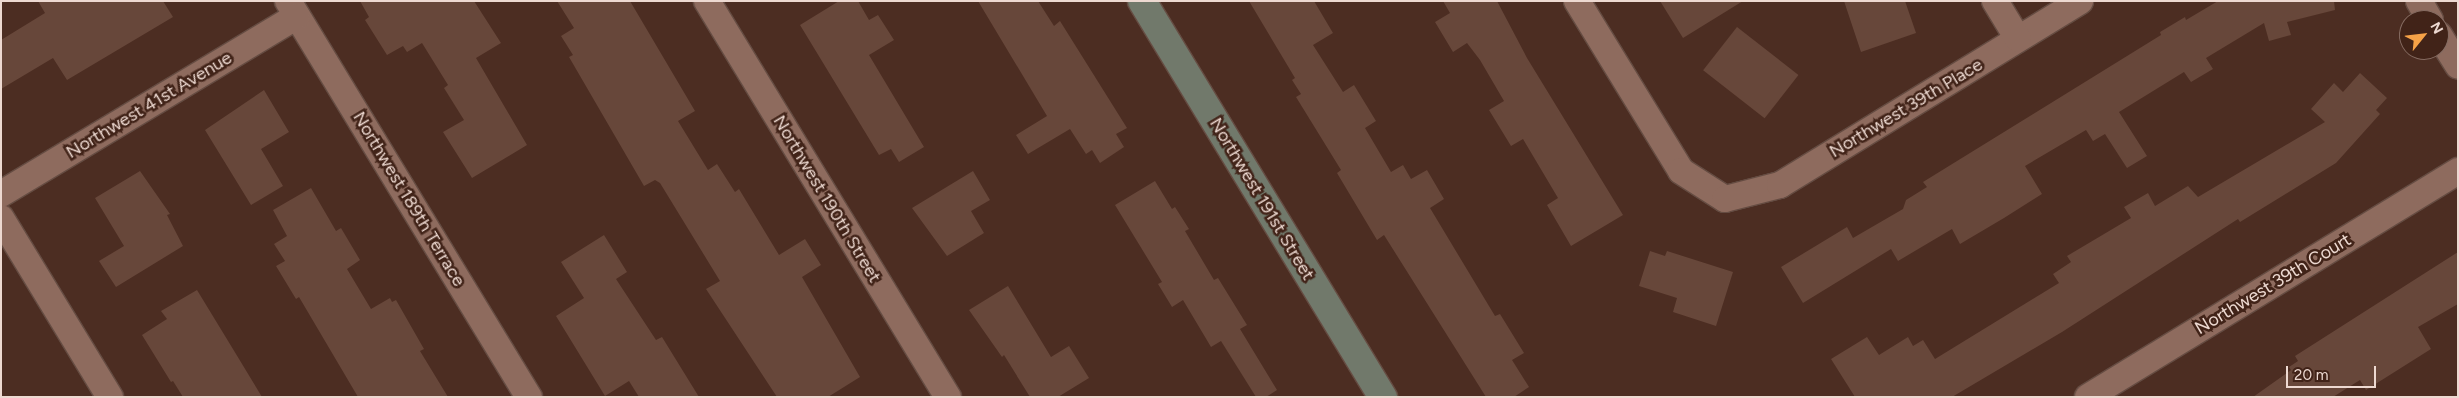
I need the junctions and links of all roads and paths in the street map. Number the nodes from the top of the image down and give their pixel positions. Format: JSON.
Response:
{"nodes":[{"id":1,"x":707,"y":1,"type":"edge"},
{"id":2,"x":1142,"y":1,"type":"edge"},
{"id":3,"x":1577,"y":1,"type":"edge"},
{"id":4,"x":1995,"y":1,"type":"edge"},
{"id":5,"x":2080,"y":1,"type":"edge"},
{"id":6,"x":292,"y":9,"type":"edge"},
{"id":7,"x":2018,"y":39,"type":"junction"},
{"id":8,"x":2449,"y":50,"type":"edge"},
{"id":9,"x":2458,"y":65,"type":"edge"},
{"id":10,"x":2458,"y":170,"type":"edge"},
{"id":11,"x":1,"y":194,"type":"edge"},
{"id":12,"x":1,"y":218,"type":"edge"},
{"id":13,"x":110,"y":397,"type":"edge"},
{"id":14,"x":529,"y":397,"type":"edge"},
{"id":15,"x":948,"y":397,"type":"edge"},
{"id":16,"x":1383,"y":397,"type":"edge"},
{"id":17,"x":2088,"y":397,"type":"edge"}],
"edges":[{"from":1,"to":15,"type":"street","name":"Northwest 190th Street"},
{"from":2,"to":16,"type":"street","name":"Northwest 191st Street"},
{"from":3,"to":7,"type":"street","name":"Northwest 39th Place"},
{"from":4,"to":7,"type":"street"},
{"from":5,"to":7,"type":"street","name":"Northwest 39th Place"},
{"from":6,"to":11,"type":"street","name":"Northwest 41st Avenue"},
{"from":6,"to":14,"type":"street","name":"Northwest 189th Terrace"},
{"from":8,"to":9,"type":"street"},
{"from":10,"to":17,"type":"street","name":"Northwest 39th Court"},
{"from":12,"to":13,"type":"street"}]}
